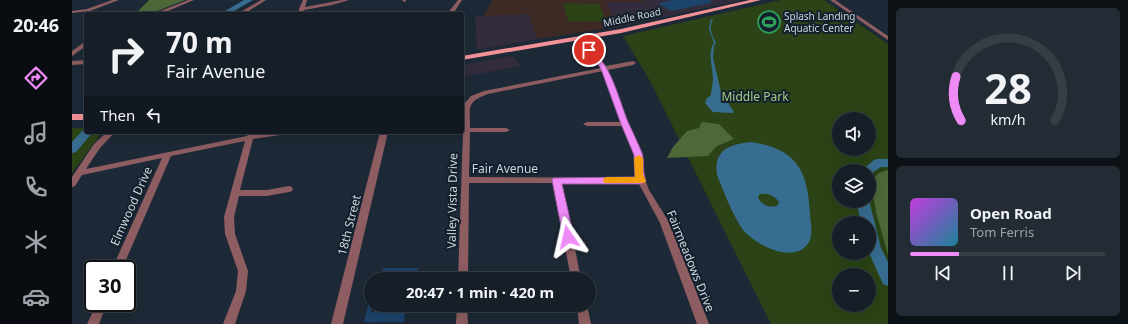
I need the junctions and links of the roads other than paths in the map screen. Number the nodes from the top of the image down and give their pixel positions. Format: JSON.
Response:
{"nodes":[{"id":1,"x":117,"y":0,"type":"edge"},
{"id":2,"x":192,"y":0,"type":"edge"},
{"id":3,"x":264,"y":0,"type":"edge"},
{"id":4,"x":305,"y":0,"type":"edge"},
{"id":5,"x":347,"y":0,"type":"edge"},
{"id":6,"x":460,"y":0,"type":"edge"},
{"id":7,"x":758,"y":0,"type":"edge"},
{"id":8,"x":832,"y":0,"type":"edge"},
{"id":9,"x":301,"y":11,"type":"edge"},
{"id":10,"x":72,"y":12,"type":"edge"},
{"id":11,"x":161,"y":12,"type":"edge"},
{"id":12,"x":243,"y":12,"type":"edge"},
{"id":13,"x":451,"y":12,"type":"edge"},
{"id":14,"x":888,"y":38,"type":"edge"},
{"id":15,"x":576,"y":39,"type":"junction"},
{"id":16,"x":84,"y":44,"type":"edge"},
{"id":17,"x":72,"y":46,"type":"edge"},
{"id":18,"x":72,"y":54,"type":"edge"},
{"id":19,"x":464,"y":58,"type":"edge"},
{"id":20,"x":84,"y":62,"type":"edge"},
{"id":21,"x":72,"y":63,"type":"edge"},
{"id":22,"x":633,"y":63,"type":"dead end"},
{"id":23,"x":605,"y":69,"type":"junction"},
{"id":24,"x":587,"y":124,"type":"dead end"},
{"id":25,"x":625,"y":124,"type":"junction"},
{"id":26,"x":464,"y":130,"type":"edge"},
{"id":27,"x":506,"y":130,"type":"dead end"},
{"id":28,"x":108,"y":134,"type":"edge"},
{"id":29,"x":266,"y":134,"type":"edge"},
{"id":30,"x":384,"y":134,"type":"edge"},
{"id":31,"x":251,"y":135,"type":"edge"},
{"id":32,"x":168,"y":154,"type":"junction"},
{"id":33,"x":79,"y":173,"type":"junction"},
{"id":34,"x":465,"y":180,"type":"junction"},
{"id":35,"x":557,"y":180,"type":"junction"},
{"id":36,"x":641,"y":181,"type":"junction"},
{"id":37,"x":72,"y":184,"type":"edge"},
{"id":38,"x":289,"y":189,"type":"dead end"},
{"id":39,"x":236,"y":193,"type":"junction"},
{"id":40,"x":121,"y":260,"type":"edge"},
{"id":41,"x":463,"y":272,"type":"edge"},
{"id":42,"x":575,"y":272,"type":"edge"},
{"id":43,"x":98,"y":312,"type":"edge"},
{"id":44,"x":462,"y":312,"type":"edge"},
{"id":45,"x":583,"y":312,"type":"edge"},
{"id":46,"x":93,"y":324,"type":"edge"},
{"id":47,"x":229,"y":324,"type":"edge"},
{"id":48,"x":337,"y":324,"type":"edge"},
{"id":49,"x":462,"y":324,"type":"edge"},
{"id":50,"x":586,"y":324,"type":"edge"},
{"id":51,"x":703,"y":324,"type":"edge"}],
"edges":[{"from":1,"to":10,"type":"street"},
{"from":2,"to":11,"type":"street"},
{"from":3,"to":12,"type":"street"},
{"from":4,"to":9,"type":"street"},
{"from":5,"to":9,"type":"street"},
{"from":6,"to":13,"type":"street"},
{"from":7,"to":15,"type":"main road","name":"Middle Road"},
{"from":8,"to":14,"type":"street"},
{"from":15,"to":19,"type":"main road","name":"Middle Road"},
{"from":15,"to":23,"type":"street","name":"Fairmeadows Drive"},
{"from":16,"to":17,"type":"street"},
{"from":16,"to":18,"type":"street"},
{"from":20,"to":21,"type":"street"},
{"from":22,"to":23,"type":"street","name":"Valley Vista Drive"},
{"from":23,"to":25,"type":"street","name":"Fairmeadows Drive"},
{"from":23,"to":26,"type":"street","name":"Valley Vista Drive"},
{"from":24,"to":25,"type":"street"},
{"from":25,"to":36,"type":"street","name":"Fairmeadows Drive"},
{"from":26,"to":27,"type":"street"},
{"from":26,"to":34,"type":"street","name":"Valley Vista Drive"},
{"from":28,"to":33,"type":"street"},
{"from":29,"to":31,"type":"street"},
{"from":30,"to":48,"type":"street","name":"18th Street"},
{"from":31,"to":32,"type":"street"},
{"from":31,"to":39,"type":"street"},
{"from":32,"to":33,"type":"street"},
{"from":32,"to":40,"type":"street","name":"Elmwood Drive"},
{"from":33,"to":37,"type":"street"},
{"from":34,"to":35,"type":"street","name":"Fair Avenue"},
{"from":34,"to":41,"type":"street","name":"Valley Vista Drive"},
{"from":35,"to":36,"type":"street","name":"Fair Avenue"},
{"from":35,"to":42,"type":"street"},
{"from":36,"to":51,"type":"street","name":"Fairmeadows Drive"},
{"from":38,"to":39,"type":"street"},
{"from":39,"to":47,"type":"street"},
{"from":43,"to":46,"type":"street"},
{"from":44,"to":49,"type":"street"},
{"from":45,"to":50,"type":"street"}]}
